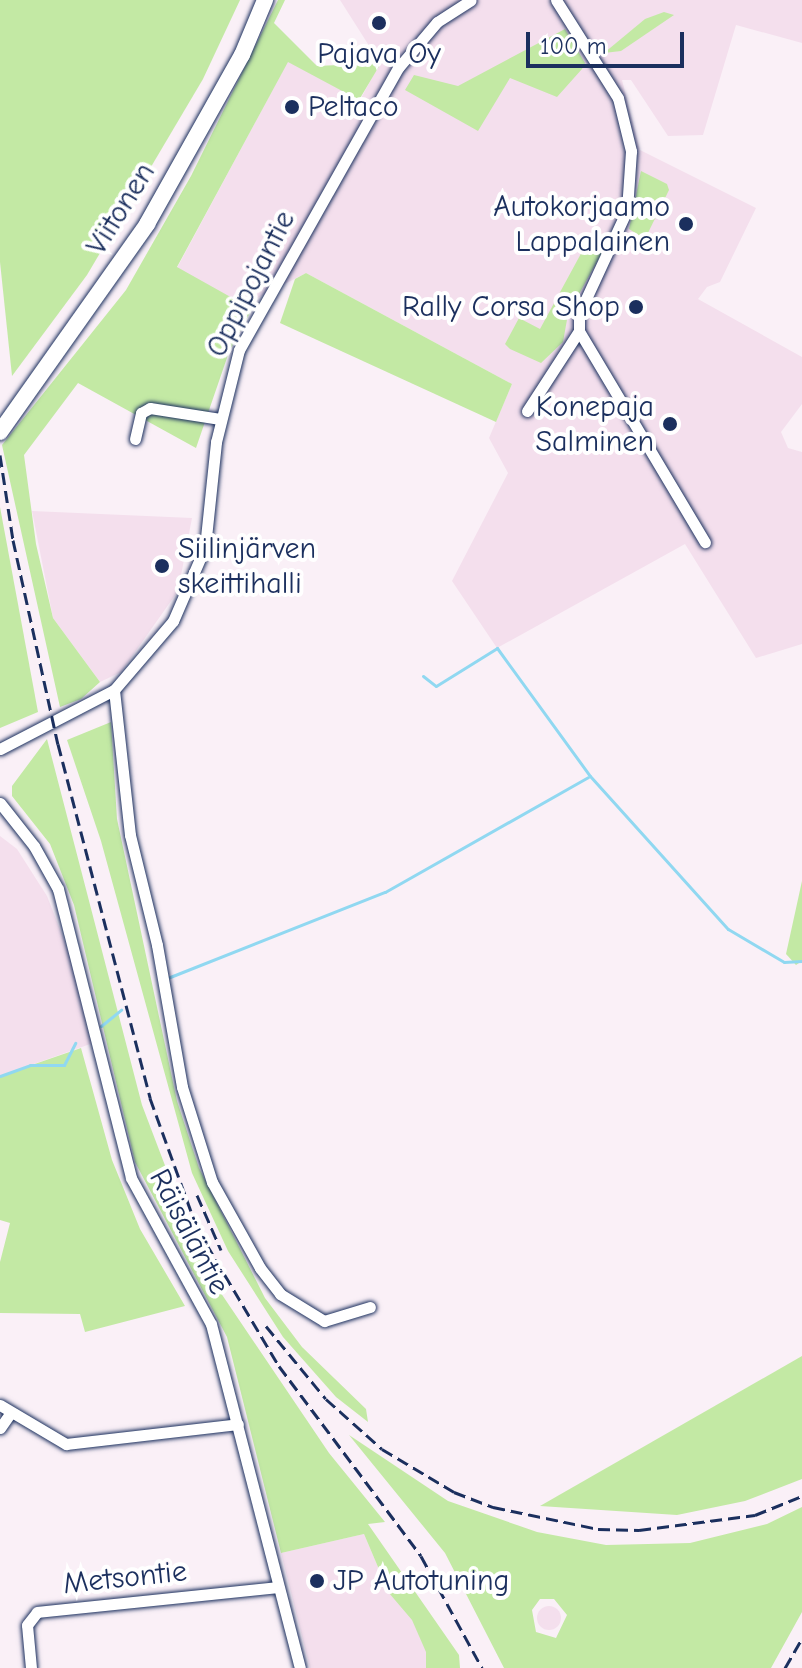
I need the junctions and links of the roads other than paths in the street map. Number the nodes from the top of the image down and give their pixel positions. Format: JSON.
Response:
{"nodes":[{"id":1,"x":265,"y":0,"type":"edge"},
{"id":2,"x":471,"y":0,"type":"edge"},
{"id":3,"x":556,"y":0,"type":"edge"},
{"id":4,"x":579,"y":331,"type":"junction"},
{"id":5,"x":527,"y":411,"type":"dead end"},
{"id":6,"x":220,"y":419,"type":"junction"},
{"id":7,"x":0,"y":432,"type":"edge"},
{"id":8,"x":135,"y":439,"type":"dead end"},
{"id":9,"x":705,"y":542,"type":"dead end"},
{"id":10,"x":114,"y":690,"type":"junction"},
{"id":11,"x":5,"y":745,"type":"edge"},
{"id":12,"x":0,"y":758,"type":"edge"},
{"id":13,"x":0,"y":803,"type":"edge"},
{"id":14,"x":0,"y":816,"type":"edge"},
{"id":15,"x":18,"y":829,"type":"junction"},
{"id":16,"x":370,"y":1307,"type":"dead end"},
{"id":17,"x":5,"y":1409,"type":"edge"},
{"id":18,"x":238,"y":1424,"type":"junction"},
{"id":19,"x":0,"y":1428,"type":"edge"},
{"id":20,"x":278,"y":1587,"type":"junction"},
{"id":21,"x":31,"y":1668,"type":"edge"},
{"id":22,"x":300,"y":1668,"type":"edge"}],
"edges":[{"from":1,"to":7,"type":"highway","name":"Viitonen"},
{"from":2,"to":6,"type":"street","name":"Oppipojantie"},
{"from":3,"to":4,"type":"street"},
{"from":4,"to":5,"type":"street"},
{"from":4,"to":9,"type":"street"},
{"from":6,"to":8,"type":"street"},
{"from":6,"to":10,"type":"street","name":"Oppipojantie"},
{"from":10,"to":11,"type":"street","name":"Oppipojantie"},
{"from":10,"to":16,"type":"street"},
{"from":11,"to":12,"type":"street"},
{"from":13,"to":15,"type":"street","name":"Räisäläntie"},
{"from":14,"to":15,"type":"street"},
{"from":15,"to":18,"type":"street","name":"Räisäläntie"},
{"from":17,"to":18,"type":"street"},
{"from":17,"to":19,"type":"street"},
{"from":18,"to":20,"type":"street","name":"Räisäläntie"},
{"from":20,"to":21,"type":"street","name":"Metsontie"},
{"from":20,"to":22,"type":"street","name":"Räisäläntie"}]}
